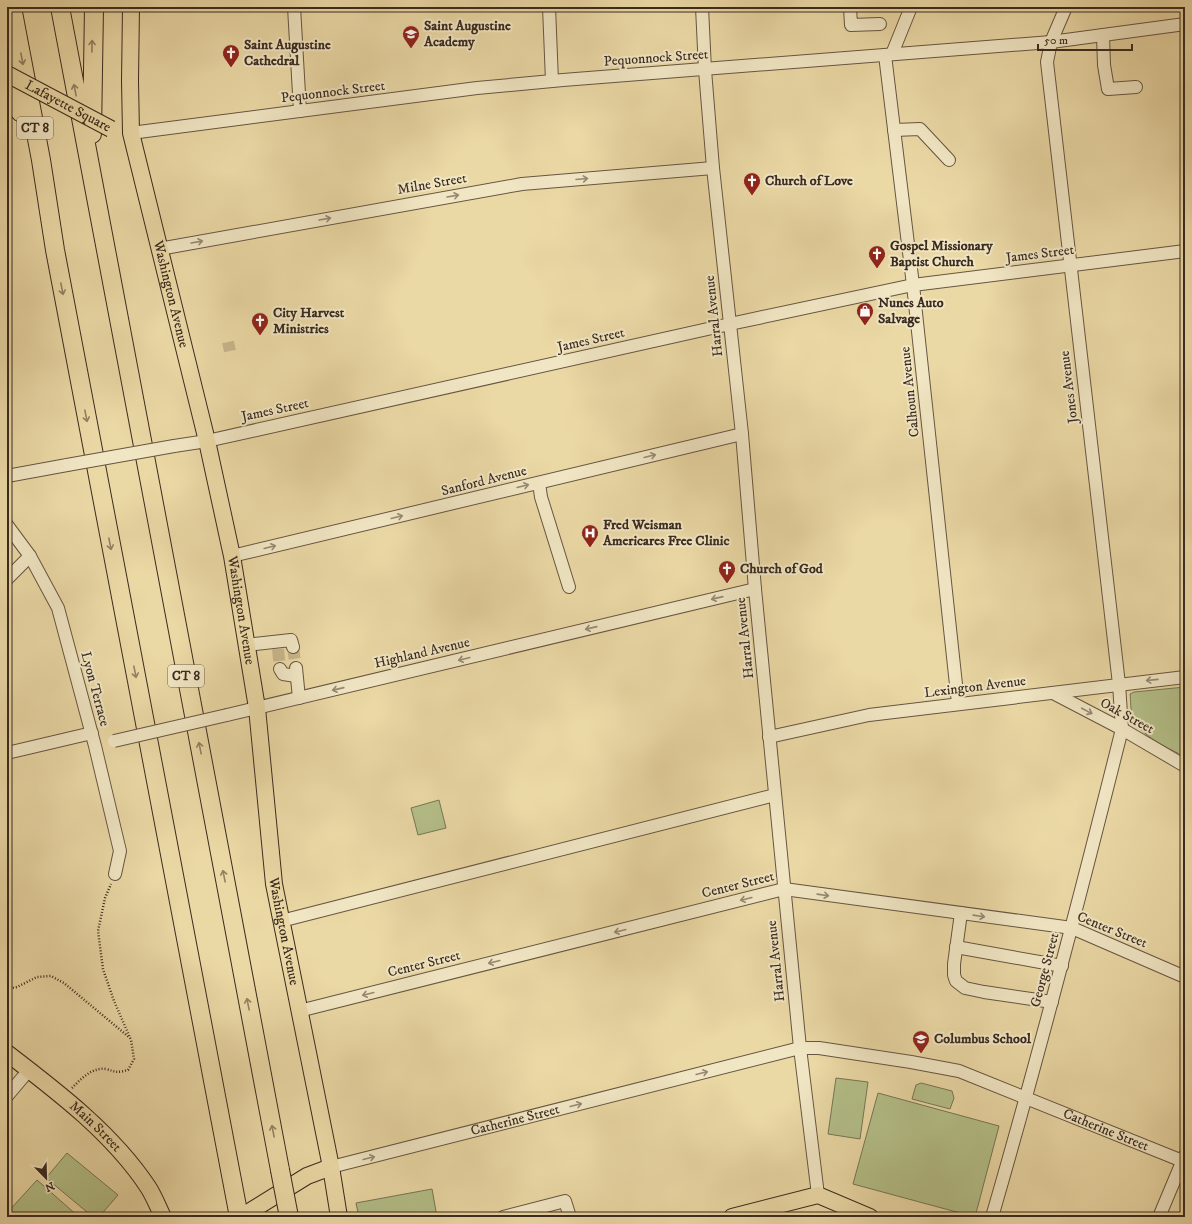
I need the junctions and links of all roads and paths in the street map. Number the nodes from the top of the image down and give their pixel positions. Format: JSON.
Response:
{"nodes":[{"id":1,"x":12,"y":7,"type":"edge"},
{"id":2,"x":60,"y":7,"type":"edge"},
{"id":3,"x":94,"y":7,"type":"edge"},
{"id":4,"x":131,"y":7,"type":"edge"},
{"id":5,"x":294,"y":7,"type":"edge"},
{"id":6,"x":549,"y":7,"type":"edge"},
{"id":7,"x":702,"y":7,"type":"edge"},
{"id":8,"x":850,"y":7,"type":"edge"},
{"id":9,"x":911,"y":7,"type":"edge"},
{"id":10,"x":1066,"y":7,"type":"edge"},
{"id":11,"x":880,"y":24,"type":"dead end"},
{"id":12,"x":1185,"y":24,"type":"edge"},
{"id":13,"x":1103,"y":35,"type":"junction"},
{"id":14,"x":1051,"y":42,"type":"junction"},
{"id":15,"x":889,"y":55,"type":"junction"},
{"id":16,"x":7,"y":56,"type":"edge"},
{"id":17,"x":705,"y":70,"type":"junction"},
{"id":18,"x":7,"y":74,"type":"edge"},
{"id":19,"x":552,"y":81,"type":"junction"},
{"id":20,"x":1136,"y":87,"type":"dead end"},
{"id":21,"x":300,"y":111,"type":"junction"},
{"id":22,"x":894,"y":130,"type":"junction"},
{"id":23,"x":131,"y":133,"type":"junction"},
{"id":24,"x":949,"y":160,"type":"dead end"},
{"id":25,"x":713,"y":168,"type":"junction"},
{"id":26,"x":93,"y":183,"type":"junction"},
{"id":27,"x":159,"y":249,"type":"junction"},
{"id":28,"x":55,"y":250,"type":"junction"},
{"id":29,"x":1185,"y":251,"type":"edge"},
{"id":30,"x":1071,"y":265,"type":"junction"},
{"id":31,"x":913,"y":285,"type":"junction"},
{"id":32,"x":730,"y":324,"type":"junction"},
{"id":33,"x":742,"y":434,"type":"junction"},
{"id":34,"x":207,"y":441,"type":"junction"},
{"id":35,"x":7,"y":476,"type":"edge"},
{"id":36,"x":539,"y":483,"type":"junction"},
{"id":37,"x":7,"y":525,"type":"edge"},
{"id":38,"x":30,"y":556,"type":"junction"},
{"id":39,"x":232,"y":556,"type":"junction"},
{"id":40,"x":7,"y":579,"type":"edge"},
{"id":41,"x":569,"y":586,"type":"dead end"},
{"id":42,"x":755,"y":589,"type":"junction"},
{"id":43,"x":246,"y":645,"type":"junction"},
{"id":44,"x":293,"y":647,"type":"dead end"},
{"id":45,"x":280,"y":669,"type":"dead end"},
{"id":46,"x":1185,"y":677,"type":"edge"},
{"id":47,"x":1119,"y":684,"type":"junction"},
{"id":48,"x":1053,"y":693,"type":"junction"},
{"id":49,"x":299,"y":698,"type":"junction"},
{"id":50,"x":958,"y":703,"type":"junction"},
{"id":51,"x":257,"y":708,"type":"junction"},
{"id":52,"x":1122,"y":729,"type":"junction"},
{"id":53,"x":92,"y":733,"type":"junction"},
{"id":54,"x":769,"y":737,"type":"junction"},
{"id":55,"x":95,"y":746,"type":"junction"},
{"id":56,"x":7,"y":752,"type":"edge"},
{"id":57,"x":1185,"y":766,"type":"edge"},
{"id":58,"x":775,"y":795,"type":"junction"},
{"id":59,"x":115,"y":874,"type":"joint"},
{"id":60,"x":784,"y":889,"type":"junction"},
{"id":61,"x":961,"y":913,"type":"junction"},
{"id":62,"x":281,"y":921,"type":"junction"},
{"id":63,"x":1072,"y":928,"type":"junction"},
{"id":64,"x":956,"y":947,"type":"junction"},
{"id":65,"x":1062,"y":966,"type":"junction"},
{"id":66,"x":1185,"y":976,"type":"edge"},
{"id":67,"x":7,"y":989,"type":"edge"},
{"id":68,"x":1052,"y":1002,"type":"junction"},
{"id":69,"x":299,"y":1011,"type":"junction"},
{"id":70,"x":131,"y":1040,"type":"junction"},
{"id":71,"x":800,"y":1048,"type":"junction"},
{"id":72,"x":7,"y":1054,"type":"edge"},
{"id":73,"x":29,"y":1070,"type":"junction"},
{"id":74,"x":7,"y":1096,"type":"edge"},
{"id":75,"x":63,"y":1098,"type":"junction"},
{"id":76,"x":1026,"y":1098,"type":"junction"},
{"id":77,"x":1184,"y":1159,"type":"edge"},
{"id":78,"x":331,"y":1167,"type":"junction"},
{"id":79,"x":818,"y":1194,"type":"junction"},
{"id":80,"x":163,"y":1217,"type":"edge"},
{"id":81,"x":240,"y":1217,"type":"edge"},
{"id":82,"x":290,"y":1217,"type":"edge"},
{"id":83,"x":339,"y":1217,"type":"edge"},
{"id":84,"x":503,"y":1217,"type":"edge"},
{"id":85,"x":570,"y":1217,"type":"edge"},
{"id":86,"x":732,"y":1217,"type":"edge"},
{"id":87,"x":870,"y":1217,"type":"edge"},
{"id":88,"x":992,"y":1217,"type":"edge"},
{"id":89,"x":1159,"y":1217,"type":"edge"}],
"edges":[{"from":1,"to":28,"type":"highway","number":"CT 8","one_way":true},
{"from":26,"to":2,"type":"highway","number":"CT 8","one_way":true},
{"from":26,"to":3,"type":"highway","one_way":true},
{"from":4,"to":23,"type":"main road","name":"Washington Avenue"},
{"from":5,"to":21,"type":"street"},
{"from":6,"to":19,"type":"street"},
{"from":7,"to":17,"type":"street","name":"Harral Avenue"},
{"from":8,"to":11,"type":"street"},
{"from":9,"to":15,"type":"street"},
{"from":10,"to":14,"type":"street","name":"Jones Avenue"},
{"from":12,"to":13,"type":"street","name":"Pequonnock Street"},
{"from":13,"to":14,"type":"street","name":"Pequonnock Street"},
{"from":13,"to":20,"type":"street"},
{"from":14,"to":15,"type":"street","name":"Pequonnock Street"},
{"from":14,"to":30,"type":"street","name":"Jones Avenue"},
{"from":15,"to":17,"type":"street","name":"Pequonnock Street"},
{"from":15,"to":22,"type":"street","name":"Calhoun Avenue"},
{"from":16,"to":28,"type":"highway"},
{"from":17,"to":19,"type":"street","name":"Pequonnock Street"},
{"from":17,"to":25,"type":"street","name":"Harral Avenue"},
{"from":18,"to":23,"type":"main road","name":"Lafayette Square","bridge":true},
{"from":19,"to":21,"type":"street","name":"Pequonnock Street"},
{"from":21,"to":23,"type":"street","name":"Pequonnock Street"},
{"from":22,"to":24,"type":"street"},
{"from":22,"to":31,"type":"street","name":"Calhoun Avenue"},
{"from":23,"to":27,"type":"main road","name":"Washington Avenue"},
{"from":27,"to":25,"type":"street","name":"Milne Street","one_way":true},
{"from":25,"to":32,"type":"street","name":"Harral Avenue"},
{"from":82,"to":26,"type":"highway","number":"CT 8","one_way":true,"bridge":true},
{"from":27,"to":34,"type":"main road","name":"Washington Avenue"},
{"from":28,"to":81,"type":"highway","number":"CT 8","one_way":true},
{"from":29,"to":30,"type":"street","name":"James Street"},
{"from":30,"to":31,"type":"street","name":"James Street"},
{"from":30,"to":47,"type":"street","name":"Jones Avenue"},
{"from":31,"to":32,"type":"street","name":"James Street"},
{"from":31,"to":50,"type":"street","name":"Calhoun Avenue"},
{"from":32,"to":33,"type":"street","name":"Harral Avenue"},
{"from":32,"to":34,"type":"street","name":"James Street"},
{"from":36,"to":33,"type":"street","name":"Sanford Avenue","one_way":true},
{"from":33,"to":42,"type":"street","name":"Harral Avenue"},
{"from":34,"to":35,"type":"street","name":"James Street","bridge":true},
{"from":34,"to":39,"type":"main road","name":"Washington Avenue"},
{"from":39,"to":36,"type":"street","name":"Sanford Avenue","one_way":true},
{"from":36,"to":41,"type":"street"},
{"from":37,"to":38,"type":"street","name":"Lyon Terrace"},
{"from":38,"to":40,"type":"street"},
{"from":38,"to":53,"type":"street","name":"Lyon Terrace"},
{"from":39,"to":43,"type":"main road","name":"Washington Avenue"},
{"from":42,"to":49,"type":"street","name":"Highland Avenue","one_way":true},
{"from":42,"to":54,"type":"street","name":"Harral Avenue"},
{"from":43,"to":44,"type":"street"},
{"from":43,"to":51,"type":"main road","name":"Washington Avenue"},
{"from":45,"to":49,"type":"street"},
{"from":46,"to":47,"type":"street","name":"Lexington Avenue","one_way":true},
{"from":47,"to":48,"type":"street","name":"Lexington Avenue"},
{"from":47,"to":52,"type":"street","name":"Jones Avenue"},
{"from":48,"to":50,"type":"street","name":"Lexington Avenue"},
{"from":48,"to":52,"type":"street","name":"Oak Street","one_way":true},
{"from":49,"to":51,"type":"street","name":"Highland Avenue"},
{"from":50,"to":54,"type":"street","name":"Lexington Avenue"},
{"from":51,"to":55,"type":"street","name":"Highland Avenue","bridge":true},
{"from":51,"to":62,"type":"main road","name":"Washington Avenue"},
{"from":52,"to":57,"type":"street","name":"Oak Street"},
{"from":52,"to":63,"type":"street","name":"George Street"},
{"from":53,"to":55,"type":"street","name":"Lyon Terrace"},
{"from":53,"to":56,"type":"street"},
{"from":54,"to":58,"type":"street","name":"Harral Avenue"},
{"from":55,"to":59,"type":"street","name":"Lyon Terrace"},
{"from":58,"to":60,"type":"street","name":"Harral Avenue"},
{"from":58,"to":62,"type":"street"},
{"from":59,"to":70,"type":"path"},
{"from":60,"to":61,"type":"street","name":"Center Street","one_way":true},
{"from":60,"to":69,"type":"street","name":"Center Street","one_way":true},
{"from":60,"to":71,"type":"street","name":"Harral Avenue"},
{"from":61,"to":63,"type":"street","name":"Center Street","one_way":true},
{"from":61,"to":64,"type":"street"},
{"from":62,"to":69,"type":"main road","name":"Washington Avenue"},
{"from":63,"to":65,"type":"street","name":"George Street"},
{"from":63,"to":66,"type":"street","name":"Center Street"},
{"from":64,"to":65,"type":"street"},
{"from":64,"to":68,"type":"street"},
{"from":65,"to":68,"type":"street","name":"George Street"},
{"from":67,"to":70,"type":"path"},
{"from":68,"to":76,"type":"street","name":"George Street"},
{"from":69,"to":78,"type":"main road","name":"Washington Avenue"},
{"from":70,"to":75,"type":"path"},
{"from":71,"to":76,"type":"street","name":"Catherine Street"},
{"from":78,"to":71,"type":"street","name":"Catherine Street","one_way":true},
{"from":71,"to":79,"type":"street","name":"Harral Avenue"},
{"from":72,"to":73,"type":"main road","name":"Main Street"},
{"from":73,"to":74,"type":"street"},
{"from":73,"to":75,"type":"main road","name":"Main Street"},
{"from":75,"to":80,"type":"main road","name":"Main Street"},
{"from":76,"to":77,"type":"street","name":"Catherine Street"},
{"from":76,"to":88,"type":"street","name":"George Street"},
{"from":77,"to":89,"type":"street"},
{"from":78,"to":81,"type":"main road","name":"Catherine Street"},
{"from":78,"to":83,"type":"main road","name":"Washington Avenue"},
{"from":79,"to":86,"type":"main road"},
{"from":79,"to":87,"type":"main road"},
{"from":84,"to":85,"type":"street"}]}
